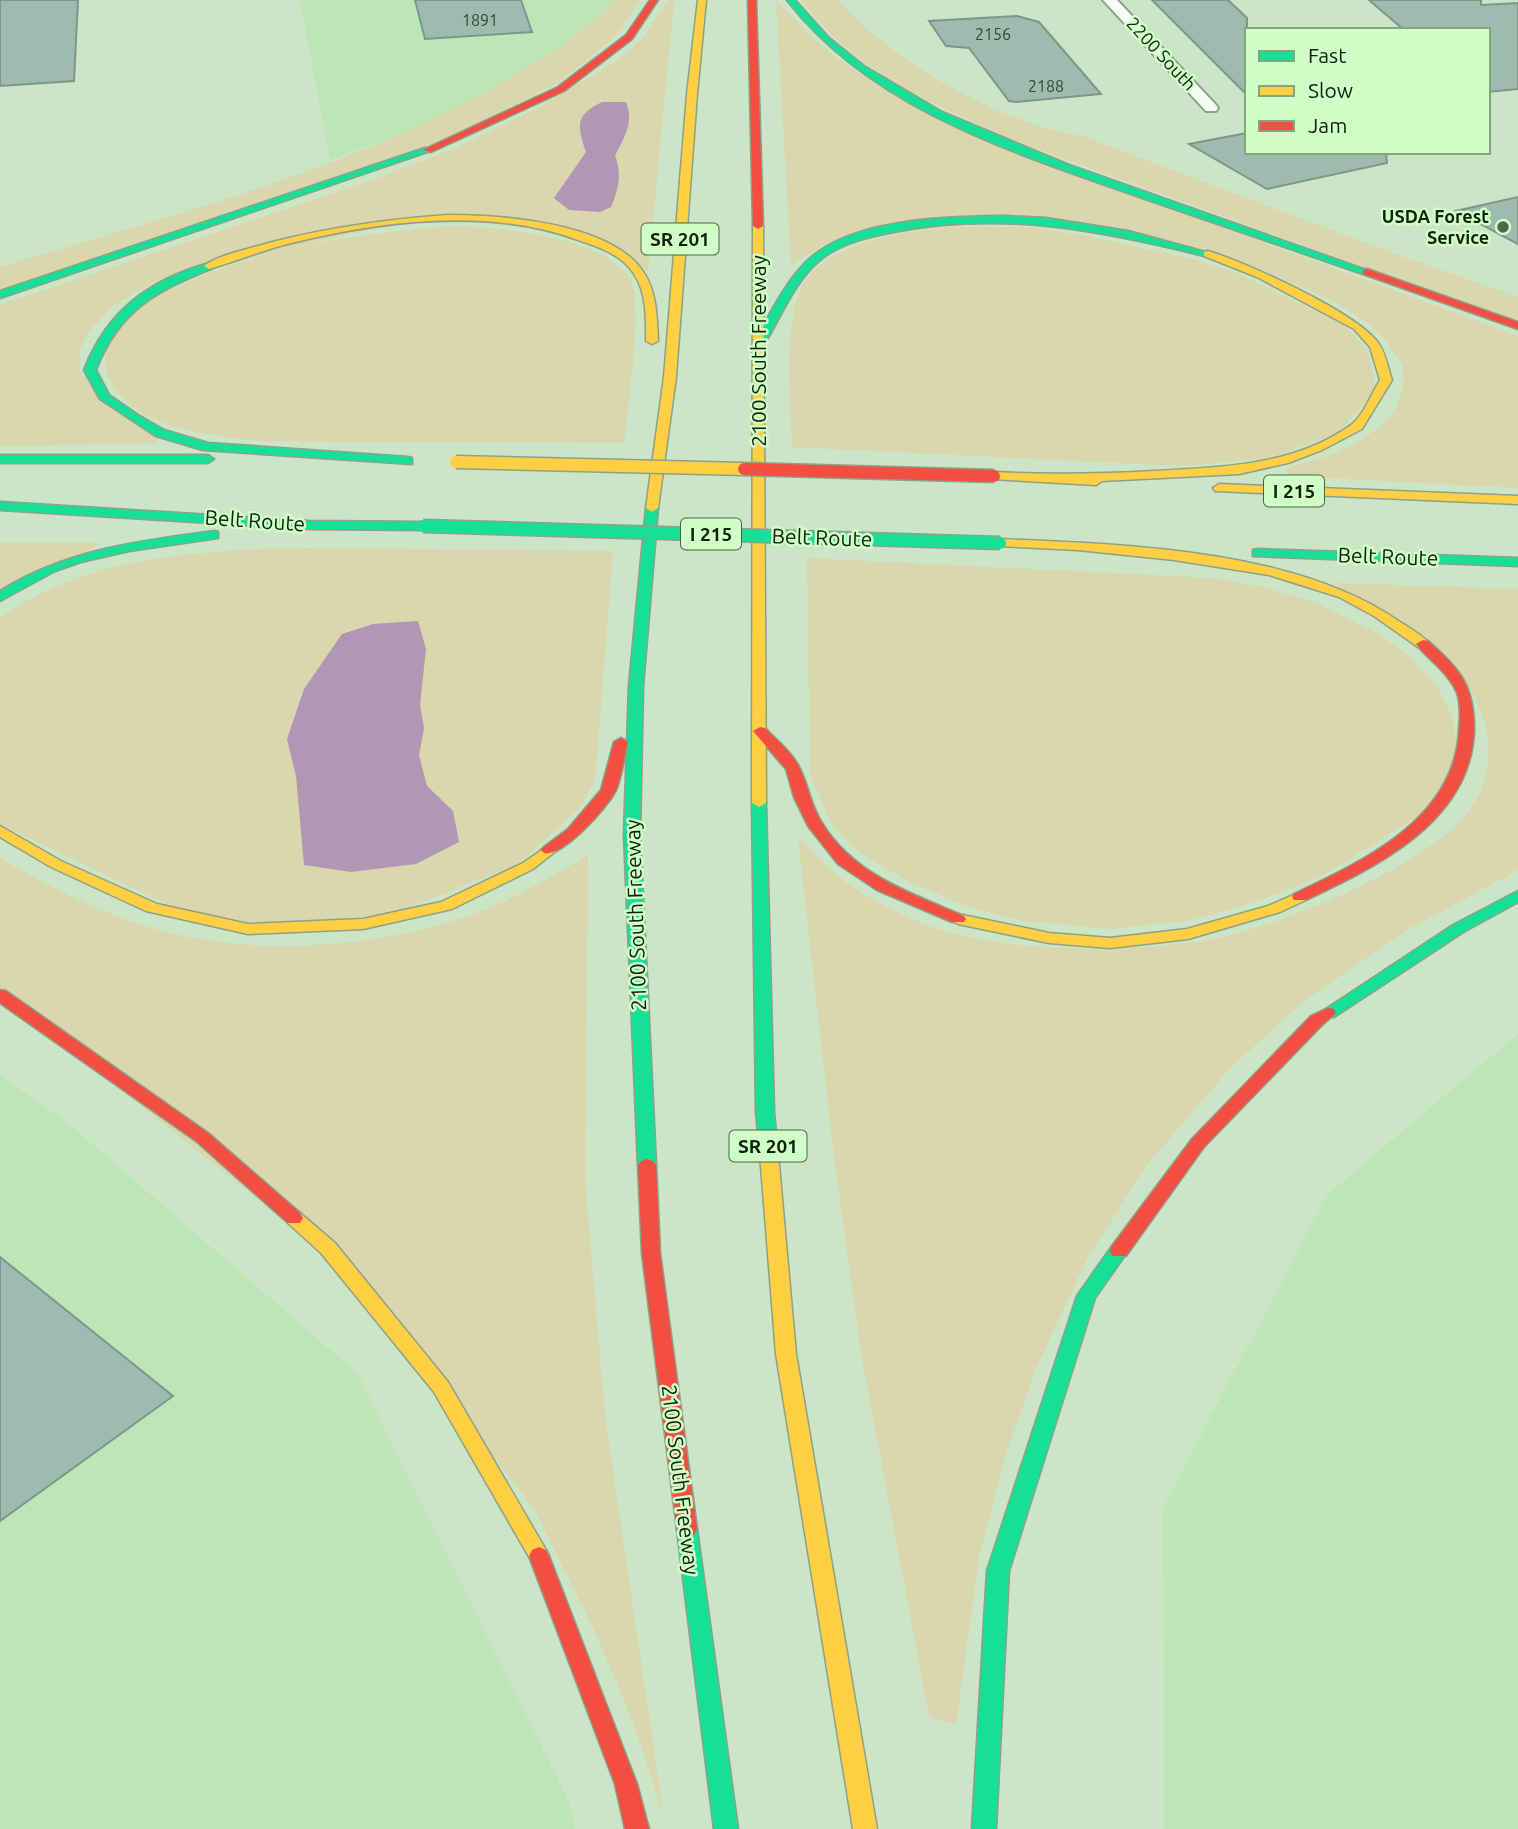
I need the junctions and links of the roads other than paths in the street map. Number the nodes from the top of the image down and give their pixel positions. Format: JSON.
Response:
{"nodes":[{"id":1,"x":654,"y":0,"type":"edge"},
{"id":2,"x":702,"y":0,"type":"edge"},
{"id":3,"x":751,"y":0,"type":"edge"},
{"id":4,"x":790,"y":0,"type":"edge"},
{"id":5,"x":1110,"y":0,"type":"edge"},
{"id":6,"x":1211,"y":108,"type":"dead end"},
{"id":7,"x":0,"y":295,"type":"edge"},
{"id":8,"x":1518,"y":326,"type":"edge"},
{"id":9,"x":758,"y":346,"type":"junction"},
{"id":10,"x":652,"y":360,"type":"dead end"},
{"id":11,"x":652,"y":386,"type":"dead end"},
{"id":12,"x":0,"y":459,"type":"edge"},
{"id":13,"x":450,"y":462,"type":"dead end"},
{"id":14,"x":654,"y":477,"type":"junction"},
{"id":15,"x":1070,"y":479,"type":"junction"},
{"id":16,"x":1518,"y":500,"type":"edge"},
{"id":17,"x":0,"y":506,"type":"edge"},
{"id":18,"x":309,"y":525,"type":"junction"},
{"id":19,"x":1078,"y":546,"type":"junction"},
{"id":20,"x":1518,"y":562,"type":"edge"},
{"id":21,"x":0,"y":597,"type":"edge"},
{"id":22,"x":636,"y":686,"type":"junction"},
{"id":23,"x":760,"y":731,"type":"junction"},
{"id":24,"x":0,"y":831,"type":"edge"},
{"id":25,"x":1518,"y":896,"type":"edge"},
{"id":26,"x":0,"y":995,"type":"edge"},
{"id":27,"x":637,"y":1829,"type":"edge"},
{"id":28,"x":726,"y":1829,"type":"edge"},
{"id":29,"x":866,"y":1829,"type":"edge"},
{"id":30,"x":984,"y":1829,"type":"edge"}],
"edges":[{"from":1,"to":7,"type":"highway"},
{"from":2,"to":14,"type":"highway","name":"2100 South Freeway","number":"SR 201"},
{"from":3,"to":9,"type":"highway","name":"2100 South Freeway","number":"SR 201"},
{"from":4,"to":8,"type":"highway"},
{"from":5,"to":6,"type":"street","name":"2200 South"},
{"from":9,"to":15,"type":"highway"},
{"from":9,"to":23,"type":"highway","name":"2100 South Freeway","number":"SR 201"},
{"from":10,"to":12,"type":"highway"},
{"from":11,"to":14,"type":"highway"},
{"from":13,"to":15,"type":"highway","number":"I 215","bridge":true},
{"from":14,"to":22,"type":"highway","name":"2100 South Freeway","number":"SR 201"},
{"from":15,"to":16,"type":"highway","number":"I 215"},
{"from":17,"to":18,"type":"highway","name":"Belt Route","number":"I 215"},
{"from":18,"to":19,"type":"highway","name":"Belt Route","number":"I 215","bridge":true},
{"from":18,"to":21,"type":"highway"},
{"from":19,"to":20,"type":"highway","name":"Belt Route","number":"I 215"},
{"from":19,"to":23,"type":"highway"},
{"from":22,"to":24,"type":"highway"},
{"from":22,"to":28,"type":"highway","name":"2100 South Freeway","number":"SR 201"},
{"from":23,"to":29,"type":"highway","name":"2100 South Freeway","number":"SR 201"},
{"from":25,"to":30,"type":"highway"},
{"from":26,"to":27,"type":"highway"}]}
